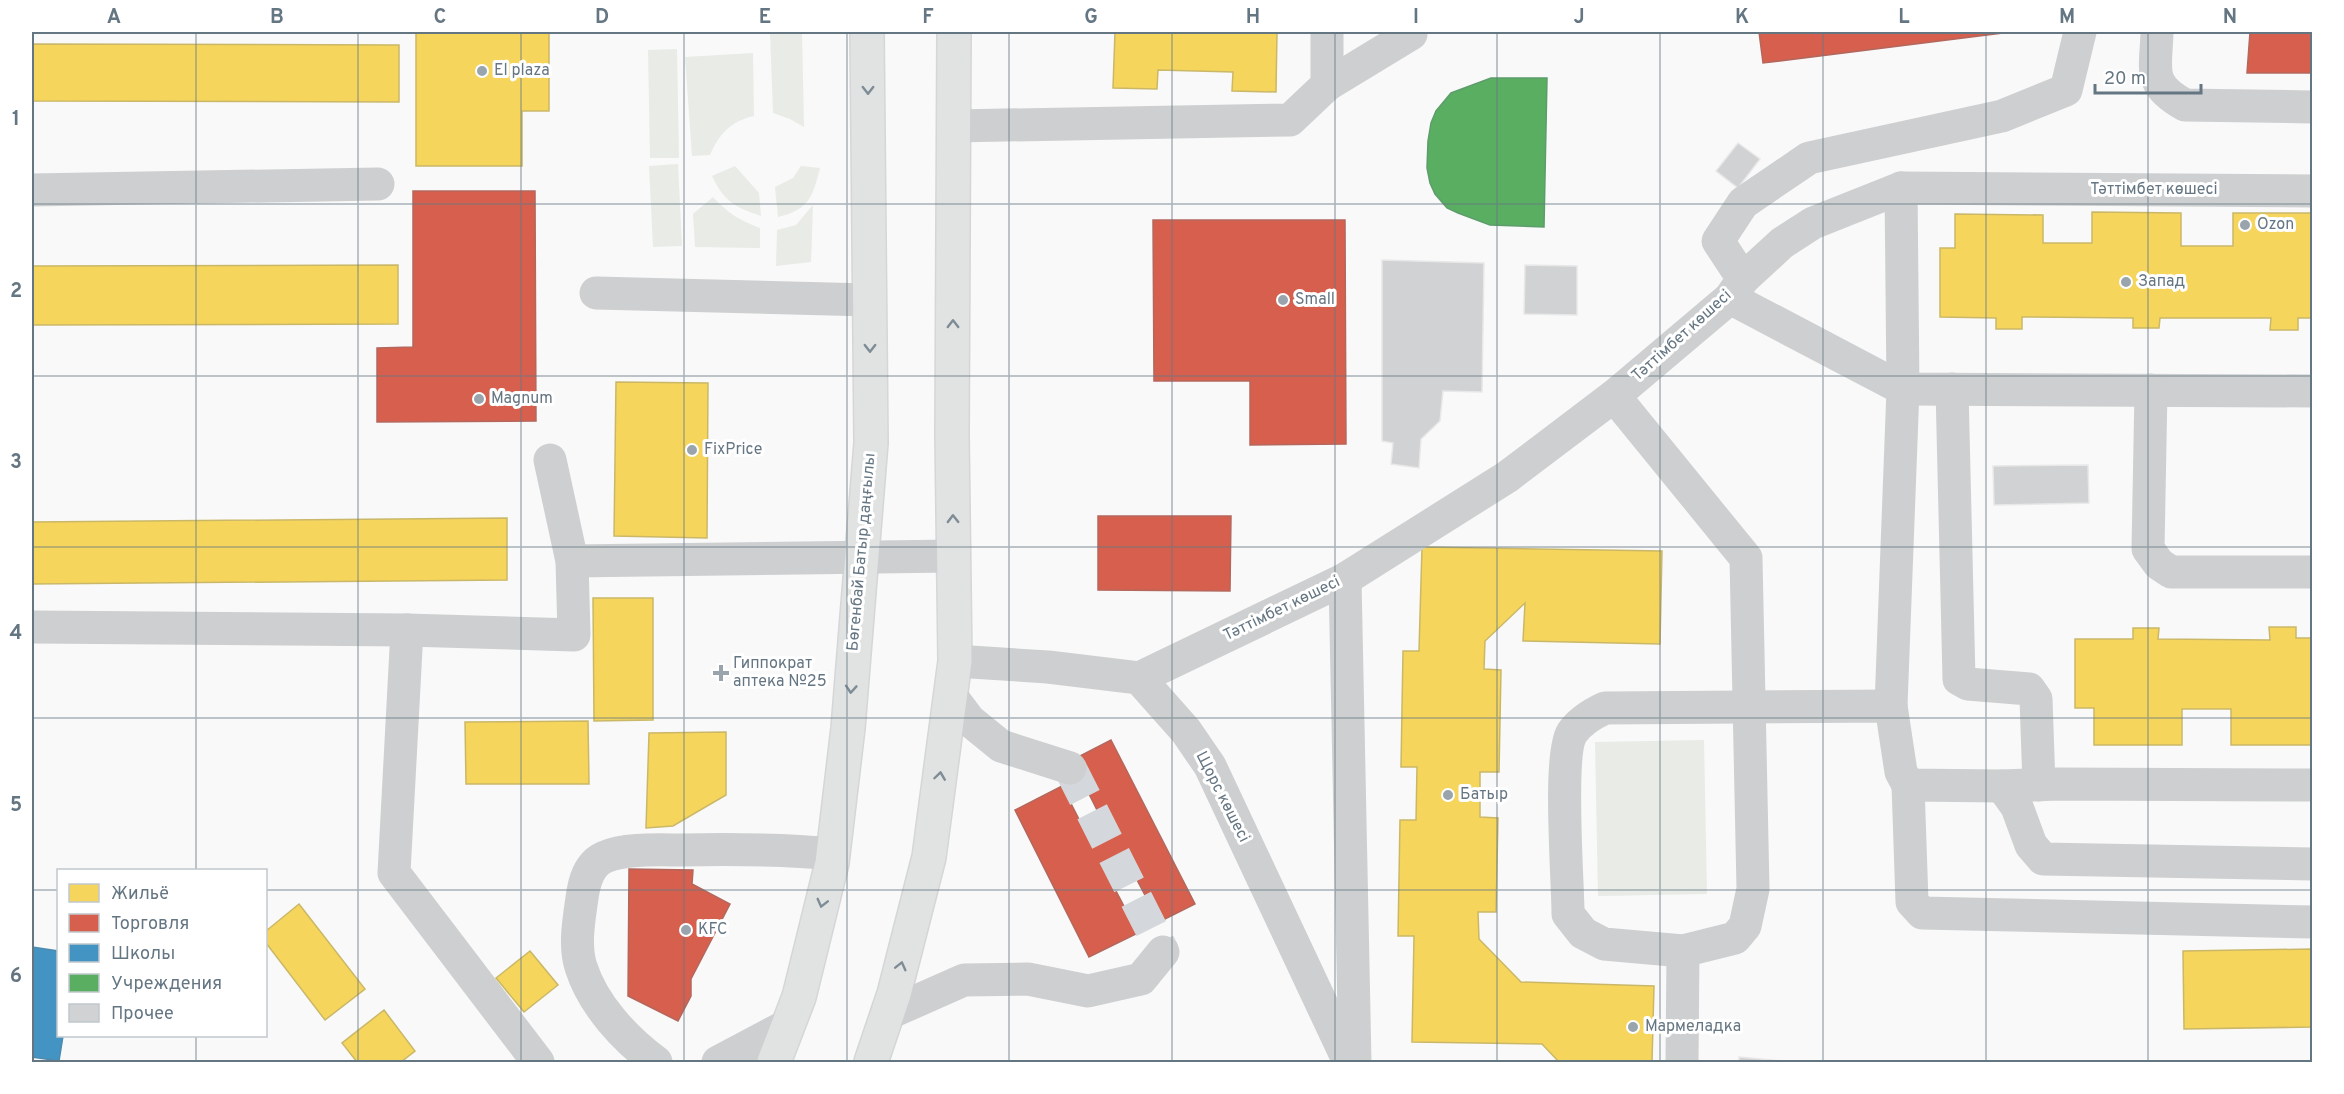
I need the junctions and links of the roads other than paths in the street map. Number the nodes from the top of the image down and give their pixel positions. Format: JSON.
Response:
{"nodes":[{"id":1,"x":867,"y":32,"type":"edge"},
{"id":2,"x":954,"y":32,"type":"edge"},
{"id":3,"x":1327,"y":32,"type":"edge"},
{"id":4,"x":2080,"y":32,"type":"edge"},
{"id":5,"x":2157,"y":32,"type":"edge"},
{"id":6,"x":1411,"y":34,"type":"dead end"},
{"id":7,"x":1327,"y":85,"type":"junction"},
{"id":8,"x":2313,"y":107,"type":"edge"},
{"id":9,"x":954,"y":126,"type":"junction"},
{"id":10,"x":378,"y":184,"type":"dead end"},
{"id":11,"x":1901,"y":188,"type":"junction"},
{"id":12,"x":32,"y":190,"type":"edge"},
{"id":13,"x":2313,"y":191,"type":"edge"},
{"id":14,"x":1736,"y":288,"type":"junction"},
{"id":15,"x":596,"y":293,"type":"dead end"},
{"id":16,"x":870,"y":300,"type":"junction"},
{"id":17,"x":1902,"y":389,"type":"junction"},
{"id":18,"x":1952,"y":389,"type":"junction"},
{"id":19,"x":2151,"y":390,"type":"junction"},
{"id":20,"x":2313,"y":391,"type":"edge"},
{"id":21,"x":1614,"y":396,"type":"junction"},
{"id":22,"x":550,"y":460,"type":"dead end"},
{"id":23,"x":954,"y":556,"type":"junction"},
{"id":24,"x":861,"y":557,"type":"junction"},
{"id":25,"x":572,"y":561,"type":"junction"},
{"id":26,"x":2313,"y":572,"type":"edge"},
{"id":27,"x":1345,"y":579,"type":"junction"},
{"id":28,"x":32,"y":627,"type":"edge"},
{"id":29,"x":407,"y":630,"type":"junction"},
{"id":30,"x":955,"y":661,"type":"junction"},
{"id":31,"x":1139,"y":678,"type":"junction"},
{"id":32,"x":951,"y":696,"type":"junction"},
{"id":33,"x":1750,"y":706,"type":"junction"},
{"id":34,"x":1892,"y":706,"type":"junction"},
{"id":35,"x":1070,"y":768,"type":"dead end"},
{"id":36,"x":1908,"y":785,"type":"junction"},
{"id":37,"x":2039,"y":785,"type":"junction"},
{"id":38,"x":2313,"y":785,"type":"edge"},
{"id":39,"x":2002,"y":786,"type":"junction"},
{"id":40,"x":833,"y":854,"type":"junction"},
{"id":41,"x":2313,"y":864,"type":"edge"},
{"id":42,"x":2313,"y":922,"type":"edge"},
{"id":43,"x":1683,"y":951,"type":"junction"},
{"id":44,"x":1163,"y":952,"type":"dead end"},
{"id":45,"x":887,"y":1014,"type":"junction"},
{"id":46,"x":788,"y":1025,"type":"junction"},
{"id":47,"x":538,"y":1062,"type":"edge"},
{"id":48,"x":656,"y":1062,"type":"edge"},
{"id":49,"x":718,"y":1062,"type":"edge"},
{"id":50,"x":774,"y":1062,"type":"edge"},
{"id":51,"x":871,"y":1062,"type":"edge"},
{"id":52,"x":1349,"y":1062,"type":"edge"},
{"id":53,"x":1355,"y":1062,"type":"edge"},
{"id":54,"x":1682,"y":1062,"type":"edge"}],
"edges":[{"from":1,"to":16,"type":"main road","name":"Бөгенбай Батыр даңғылы","one_way":true},
{"from":2,"to":9,"type":"main road"},
{"from":3,"to":7,"type":"street"},
{"from":4,"to":14,"type":"street"},
{"from":5,"to":8,"type":"street"},
{"from":6,"to":7,"type":"street"},
{"from":7,"to":9,"type":"street"},
{"from":23,"to":9,"type":"main road","one_way":true},
{"from":10,"to":12,"type":"street"},
{"from":11,"to":13,"type":"street","name":"Тәттімбет көшесі"},
{"from":11,"to":14,"type":"street","name":"Тәттімбет көшесі"},
{"from":11,"to":17,"type":"street"},
{"from":14,"to":17,"type":"street"},
{"from":14,"to":21,"type":"street","name":"Тәттімбет көшесі"},
{"from":15,"to":16,"type":"street"},
{"from":16,"to":24,"type":"main road","name":"Бөгенбай Батыр даңғылы","one_way":true},
{"from":17,"to":18,"type":"street"},
{"from":17,"to":34,"type":"street"},
{"from":18,"to":19,"type":"street"},
{"from":18,"to":37,"type":"street"},
{"from":19,"to":20,"type":"street"},
{"from":19,"to":26,"type":"street"},
{"from":21,"to":27,"type":"street","name":"Тәттімбет көшесі"},
{"from":21,"to":33,"type":"street"},
{"from":22,"to":25,"type":"street"},
{"from":23,"to":24,"type":"street"},
{"from":23,"to":30,"type":"main road"},
{"from":24,"to":25,"type":"street"},
{"from":24,"to":40,"type":"main road","name":"Бөгенбай Батыр даңғылы","one_way":true},
{"from":25,"to":29,"type":"street"},
{"from":27,"to":31,"type":"street","name":"Тәттімбет көшесі"},
{"from":27,"to":53,"type":"street"},
{"from":28,"to":29,"type":"street"},
{"from":29,"to":47,"type":"street"},
{"from":30,"to":31,"type":"street"},
{"from":30,"to":32,"type":"main road"},
{"from":31,"to":52,"type":"street","name":"Щорс көшесі"},
{"from":32,"to":35,"type":"street"},
{"from":45,"to":32,"type":"main road","one_way":true},
{"from":33,"to":34,"type":"street"},
{"from":33,"to":43,"type":"street"},
{"from":33,"to":43,"type":"street"},
{"from":34,"to":36,"type":"street"},
{"from":36,"to":39,"type":"street"},
{"from":36,"to":42,"type":"street"},
{"from":37,"to":38,"type":"street"},
{"from":37,"to":39,"type":"street"},
{"from":39,"to":41,"type":"street"},
{"from":40,"to":46,"type":"main road","name":"Бөгенбай Батыр даңғылы","one_way":true},
{"from":40,"to":48,"type":"street"},
{"from":43,"to":54,"type":"street"},
{"from":44,"to":45,"type":"street"},
{"from":45,"to":51,"type":"main road"},
{"from":46,"to":49,"type":"street"},
{"from":46,"to":50,"type":"main road","name":"Бөгенбай Батыр даңғылы"}]}
